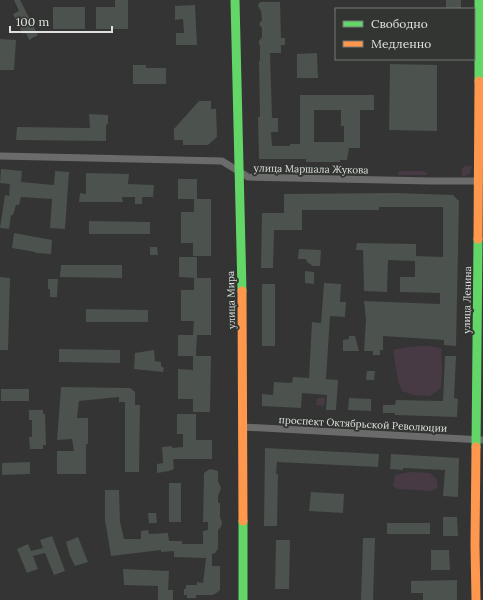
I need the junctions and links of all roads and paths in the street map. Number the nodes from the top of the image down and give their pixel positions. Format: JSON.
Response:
{"nodes":[{"id":1,"x":235,"y":0,"type":"edge"},
{"id":2,"x":479,"y":0,"type":"edge"},
{"id":3,"x":0,"y":156,"type":"edge"},
{"id":4,"x":238,"y":172,"type":"junction"},
{"id":5,"x":481,"y":181,"type":"edge"},
{"id":6,"x":243,"y":427,"type":"junction"},
{"id":7,"x":480,"y":440,"type":"edge"},
{"id":8,"x":243,"y":600,"type":"edge"},
{"id":9,"x":476,"y":600,"type":"edge"}],
"edges":[{"from":1,"to":4,"type":"main road","name":"улица Мира"},
{"from":2,"to":5,"type":"main road","name":"улица Ленина"},
{"from":3,"to":4,"type":"street","name":"улица Маршала Жукова"},
{"from":4,"to":5,"type":"street","name":"улица Маршала Жукова"},
{"from":4,"to":6,"type":"main road","name":"улица Мира"},
{"from":5,"to":7,"type":"main road","name":"улица Ленина"},
{"from":6,"to":7,"type":"street","name":"проспект Октябрьской Революции"},
{"from":6,"to":8,"type":"main road","name":"улица Мира"},
{"from":7,"to":9,"type":"main road","name":"улица Ленина"}]}
